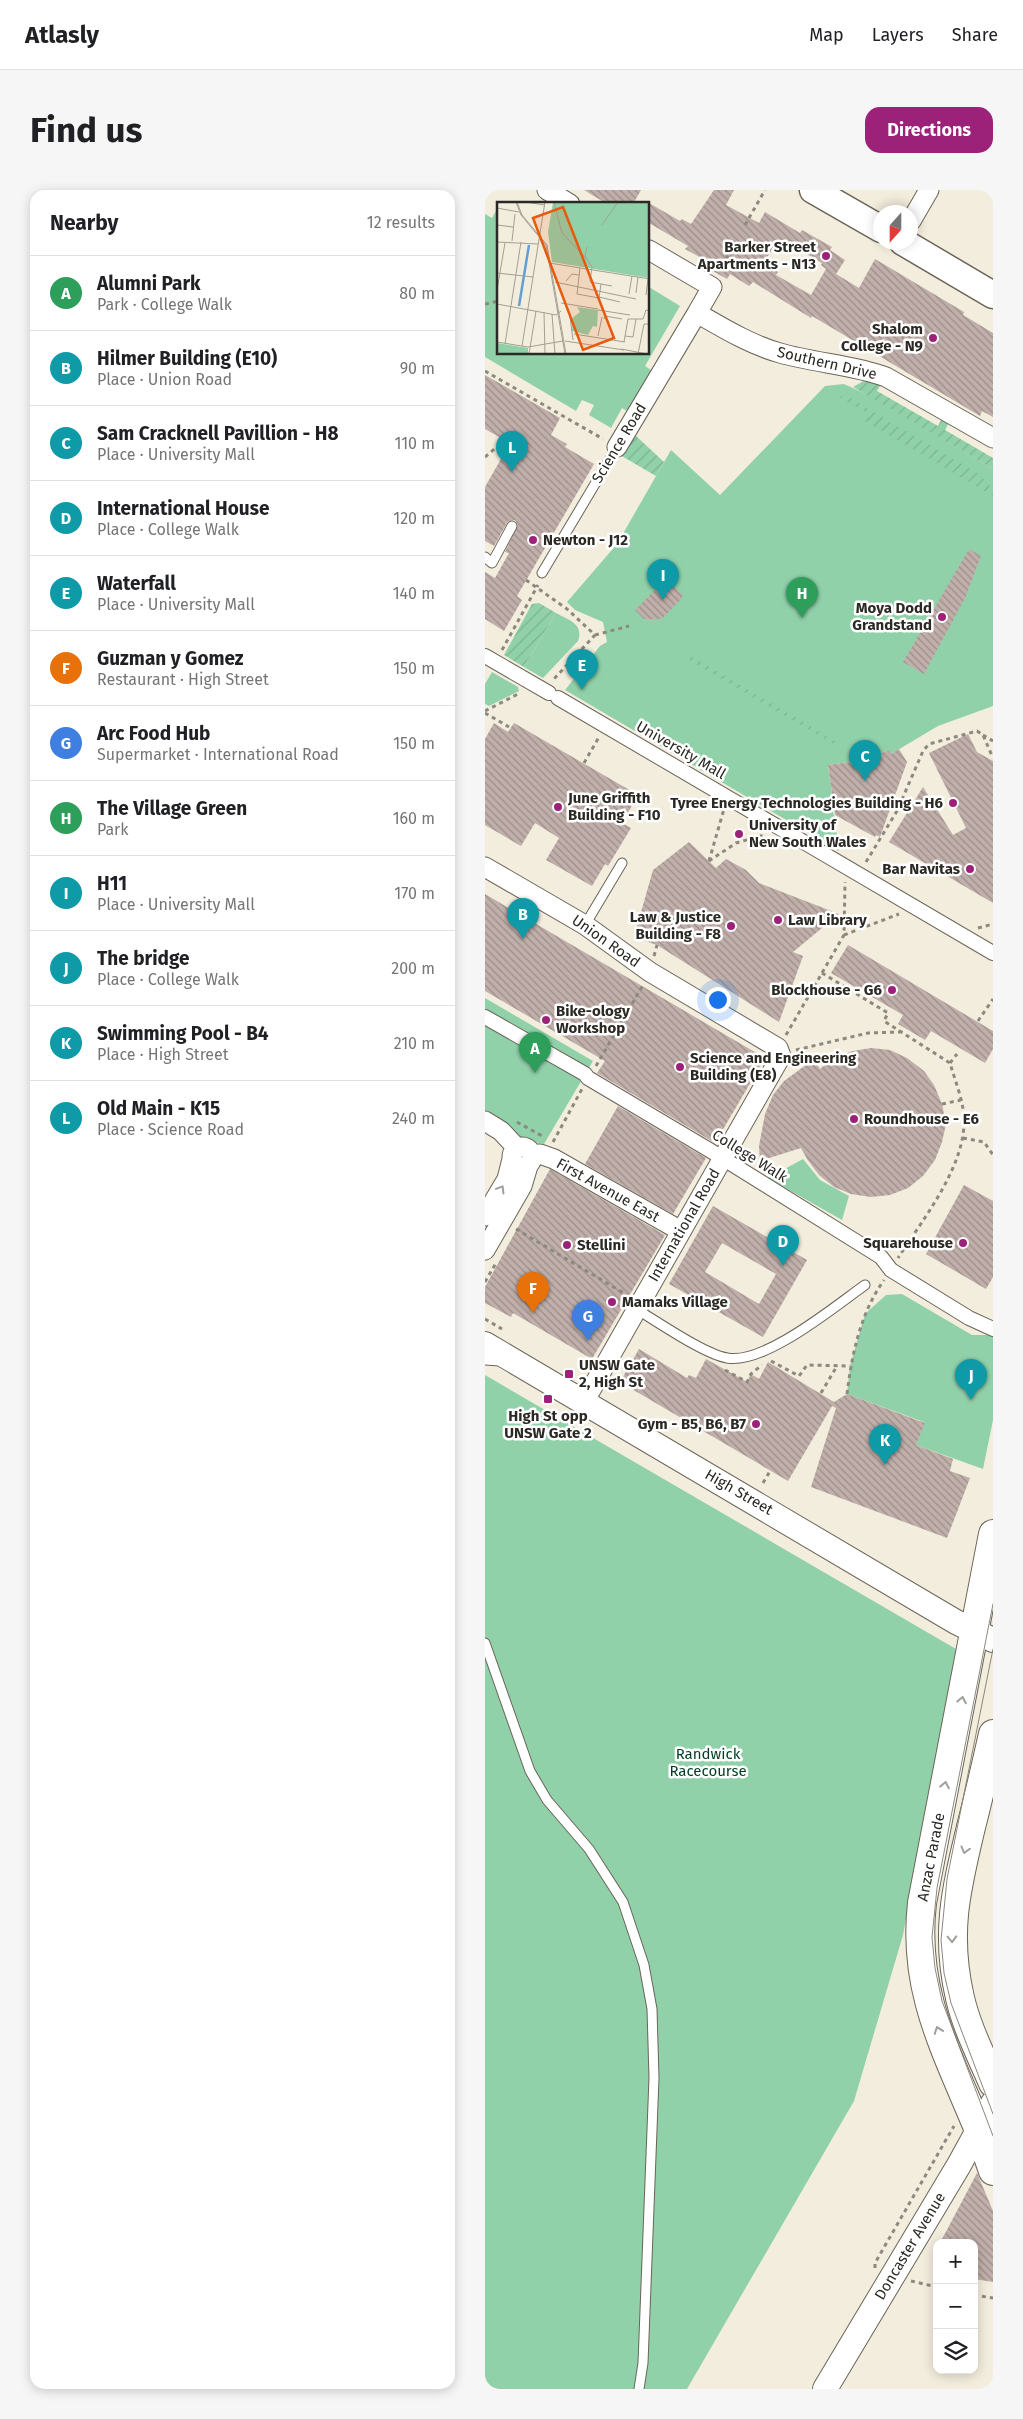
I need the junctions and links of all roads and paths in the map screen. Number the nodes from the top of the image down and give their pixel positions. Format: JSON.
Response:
{"nodes":[{"id":1,"x":547,"y":190,"type":"edge"},
{"id":2,"x":765,"y":190,"type":"edge"},
{"id":3,"x":813,"y":190,"type":"edge"},
{"id":4,"x":929,"y":190,"type":"edge"},
{"id":5,"x":567,"y":202,"type":"edge"},
{"id":6,"x":918,"y":209,"type":"edge"},
{"id":7,"x":873,"y":224,"type":"edge"},
{"id":8,"x":745,"y":225,"type":"dead end"},
{"id":9,"x":737,"y":240,"type":"dead end"},
{"id":10,"x":917,"y":250,"type":"edge"},
{"id":11,"x":650,"y":251,"type":"edge"},
{"id":12,"x":727,"y":259,"type":"dead end"},
{"id":13,"x":993,"y":295,"type":"edge"},
{"id":14,"x":697,"y":314,"type":"junction"},
{"id":15,"x":485,"y":370,"type":"edge"},
{"id":16,"x":512,"y":429,"type":"dead end"},
{"id":17,"x":993,"y":438,"type":"edge"},
{"id":18,"x":617,"y":446,"type":"junction"},
{"id":19,"x":485,"y":457,"type":"edge"},
{"id":20,"x":512,"y":526,"type":"dead end"},
{"id":21,"x":485,"y":558,"type":"edge"},
{"id":22,"x":542,"y":573,"type":"joint"},
{"id":23,"x":526,"y":580,"type":"dead end"},
{"id":24,"x":538,"y":586,"type":"junction"},
{"id":25,"x":629,"y":626,"type":"dead end"},
{"id":26,"x":595,"y":636,"type":"junction"},
{"id":27,"x":489,"y":659,"type":"edge"},
{"id":28,"x":535,"y":685,"type":"junction"},
{"id":29,"x":553,"y":696,"type":"junction"},
{"id":30,"x":485,"y":712,"type":"edge"},
{"id":31,"x":606,"y":726,"type":"junction"},
{"id":32,"x":509,"y":727,"type":"dead end"},
{"id":33,"x":983,"y":735,"type":"junction"},
{"id":34,"x":993,"y":741,"type":"edge"},
{"id":35,"x":993,"y":758,"type":"edge"},
{"id":36,"x":584,"y":763,"type":"dead end"},
{"id":37,"x":727,"y":797,"type":"junction"},
{"id":38,"x":785,"y":830,"type":"junction"},
{"id":39,"x":622,"y":863,"type":"dead end"},
{"id":40,"x":485,"y":866,"type":"edge"},
{"id":41,"x":858,"y":873,"type":"junction"},
{"id":42,"x":845,"y":884,"type":"dead end"},
{"id":43,"x":912,"y":906,"type":"junction"},
{"id":44,"x":585,"y":925,"type":"junction"},
{"id":45,"x":844,"y":936,"type":"junction"},
{"id":46,"x":993,"y":953,"type":"edge"},
{"id":47,"x":650,"y":972,"type":"junction"},
{"id":48,"x":822,"y":973,"type":"junction"},
{"id":49,"x":993,"y":999,"type":"edge"},
{"id":50,"x":485,"y":1017,"type":"edge"},
{"id":51,"x":978,"y":1021,"type":"dead end"},
{"id":52,"x":901,"y":1032,"type":"junction"},
{"id":53,"x":779,"y":1052,"type":"junction"},
{"id":54,"x":957,"y":1054,"type":"dead end"},
{"id":55,"x":600,"y":1060,"type":"dead end"},
{"id":56,"x":950,"y":1063,"type":"junction"},
{"id":57,"x":961,"y":1100,"type":"junction"},
{"id":58,"x":942,"y":1104,"type":"dead end"},
{"id":59,"x":485,"y":1121,"type":"edge"},
{"id":60,"x":501,"y":1131,"type":"junction"},
{"id":61,"x":963,"y":1138,"type":"junction"},
{"id":62,"x":553,"y":1142,"type":"dead end"},
{"id":63,"x":993,"y":1155,"type":"edge"},
{"id":64,"x":523,"y":1157,"type":"junction"},
{"id":65,"x":722,"y":1159,"type":"junction"},
{"id":66,"x":485,"y":1216,"type":"edge"},
{"id":67,"x":512,"y":1227,"type":"dead end"},
{"id":68,"x":681,"y":1231,"type":"junction"},
{"id":69,"x":485,"y":1250,"type":"edge"},
{"id":70,"x":891,"y":1270,"type":"junction"},
{"id":71,"x":865,"y":1285,"type":"dead end"},
{"id":72,"x":633,"y":1303,"type":"junction"},
{"id":73,"x":993,"y":1329,"type":"edge"},
{"id":74,"x":485,"y":1344,"type":"edge"},
{"id":75,"x":485,"y":1360,"type":"edge"},
{"id":76,"x":769,"y":1360,"type":"dead end"},
{"id":77,"x":522,"y":1366,"type":"junction"},
{"id":78,"x":837,"y":1366,"type":"junction"},
{"id":79,"x":850,"y":1366,"type":"junction"},
{"id":80,"x":821,"y":1393,"type":"dead end"},
{"id":81,"x":847,"y":1394,"type":"dead end"},
{"id":82,"x":584,"y":1402,"type":"junction"},
{"id":83,"x":771,"y":1471,"type":"dead end"},
{"id":84,"x":763,"y":1483,"type":"dead end"},
{"id":85,"x":993,"y":1534,"type":"edge"},
{"id":86,"x":984,"y":1635,"type":"edge"},
{"id":87,"x":485,"y":1643,"type":"edge"},
{"id":88,"x":993,"y":1734,"type":"edge"},
{"id":89,"x":993,"y":2083,"type":"edge"},
{"id":90,"x":993,"y":2103,"type":"edge"},
{"id":91,"x":968,"y":2125,"type":"junction"},
{"id":92,"x":993,"y":2171,"type":"edge"},
{"id":93,"x":875,"y":2263,"type":"dead end"},
{"id":94,"x":910,"y":2281,"type":"dead end"},
{"id":95,"x":933,"y":2286,"type":"edge"},
{"id":96,"x":978,"y":2295,"type":"edge"},
{"id":97,"x":993,"y":2298,"type":"edge"},
{"id":98,"x":639,"y":2389,"type":"edge"},
{"id":99,"x":825,"y":2389,"type":"edge"}],
"edges":[{"from":1,"to":5,"type":"street"},
{"from":2,"to":8,"type":"path"},
{"from":3,"to":7,"type":"main road"},
{"from":4,"to":6,"type":"street"},
{"from":9,"to":12,"type":"path"},
{"from":10,"to":13,"type":"main road"},
{"from":11,"to":14,"type":"street"},
{"from":14,"to":17,"type":"street","name":"Southern Drive"},
{"from":14,"to":18,"type":"street","name":"Science Road"},
{"from":15,"to":18,"type":"path"},
{"from":16,"to":19,"type":"path"},
{"from":18,"to":22,"type":"lane","name":"Science Road"},
{"from":20,"to":21,"type":"lane"},
{"from":22,"to":24,"type":"path"},
{"from":23,"to":24,"type":"path"},
{"from":24,"to":26,"type":"path"},
{"from":24,"to":27,"type":"path"},
{"from":25,"to":26,"type":"path"},
{"from":26,"to":29,"type":"path"},
{"from":27,"to":28,"type":"street","name":"University Mall"},
{"from":28,"to":29,"type":"street","name":"University Mall"},
{"from":28,"to":30,"type":"path"},
{"from":29,"to":31,"type":"street","name":"University Mall"},
{"from":30,"to":32,"type":"path"},
{"from":31,"to":36,"type":"path"},
{"from":31,"to":37,"type":"street","name":"University Mall"},
{"from":33,"to":34,"type":"path"},
{"from":33,"to":35,"type":"path"},
{"from":33,"to":41,"type":"path"},
{"from":37,"to":38,"type":"street","name":"University Mall"},
{"from":37,"to":38,"type":"path"},
{"from":38,"to":41,"type":"street","name":"University Mall"},
{"from":39,"to":44,"type":"lane"},
{"from":40,"to":44,"type":"street","name":"Union Road"},
{"from":41,"to":43,"type":"street","name":"University Mall"},
{"from":42,"to":45,"type":"path"},
{"from":43,"to":45,"type":"path"},
{"from":43,"to":46,"type":"street","name":"University Mall"},
{"from":44,"to":47,"type":"street","name":"Union Road"},
{"from":45,"to":48,"type":"path"},
{"from":47,"to":53,"type":"street","name":"Union Road"},
{"from":47,"to":55,"type":"path"},
{"from":48,"to":52,"type":"path"},
{"from":48,"to":53,"type":"path"},
{"from":49,"to":51,"type":"path"},
{"from":50,"to":65,"type":"street","name":"College Walk"},
{"from":52,"to":53,"type":"path"},
{"from":52,"to":56,"type":"path"},
{"from":53,"to":65,"type":"street","name":"International Road"},
{"from":54,"to":56,"type":"path"},
{"from":56,"to":57,"type":"path"},
{"from":57,"to":58,"type":"path"},
{"from":57,"to":61,"type":"path"},
{"from":59,"to":60,"type":"street"},
{"from":60,"to":62,"type":"path"},
{"from":60,"to":64,"type":"street"},
{"from":61,"to":63,"type":"path"},
{"from":61,"to":70,"type":"path"},
{"from":66,"to":64,"type":"street","one_way":true},
{"from":64,"to":68,"type":"street","name":"First Avenue East"},
{"from":64,"to":69,"type":"street"},
{"from":65,"to":68,"type":"street","name":"International Road"},
{"from":65,"to":70,"type":"street","name":"College Walk"},
{"from":67,"to":72,"type":"path"},
{"from":68,"to":72,"type":"street","name":"International Road"},
{"from":70,"to":73,"type":"street","name":"College Walk"},
{"from":70,"to":79,"type":"path"},
{"from":71,"to":72,"type":"lane"},
{"from":72,"to":82,"type":"street","name":"International Road"},
{"from":74,"to":77,"type":"street","name":"High Street"},
{"from":75,"to":77,"type":"lane"},
{"from":76,"to":78,"type":"path"},
{"from":77,"to":82,"type":"street","name":"High Street"},
{"from":78,"to":79,"type":"path"},
{"from":78,"to":80,"type":"path"},
{"from":79,"to":81,"type":"path"},
{"from":82,"to":86,"type":"street","name":"High Street"},
{"from":83,"to":84,"type":"path"},
{"from":85,"to":86,"type":"main road","name":"Anzac Parade"},
{"from":91,"to":86,"type":"main road","name":"Anzac Parade","one_way":true},
{"from":87,"to":98,"type":"lane"},
{"from":88,"to":89,"type":"main road","name":"Anzac Parade","one_way":true},
{"from":90,"to":91,"type":"street","name":"Doncaster Avenue"},
{"from":91,"to":92,"type":"main road","name":"Anzac Parade"},
{"from":91,"to":93,"type":"path"},
{"from":91,"to":99,"type":"street","name":"Doncaster Avenue"},
{"from":94,"to":95,"type":"path"},
{"from":96,"to":97,"type":"path"}]}
